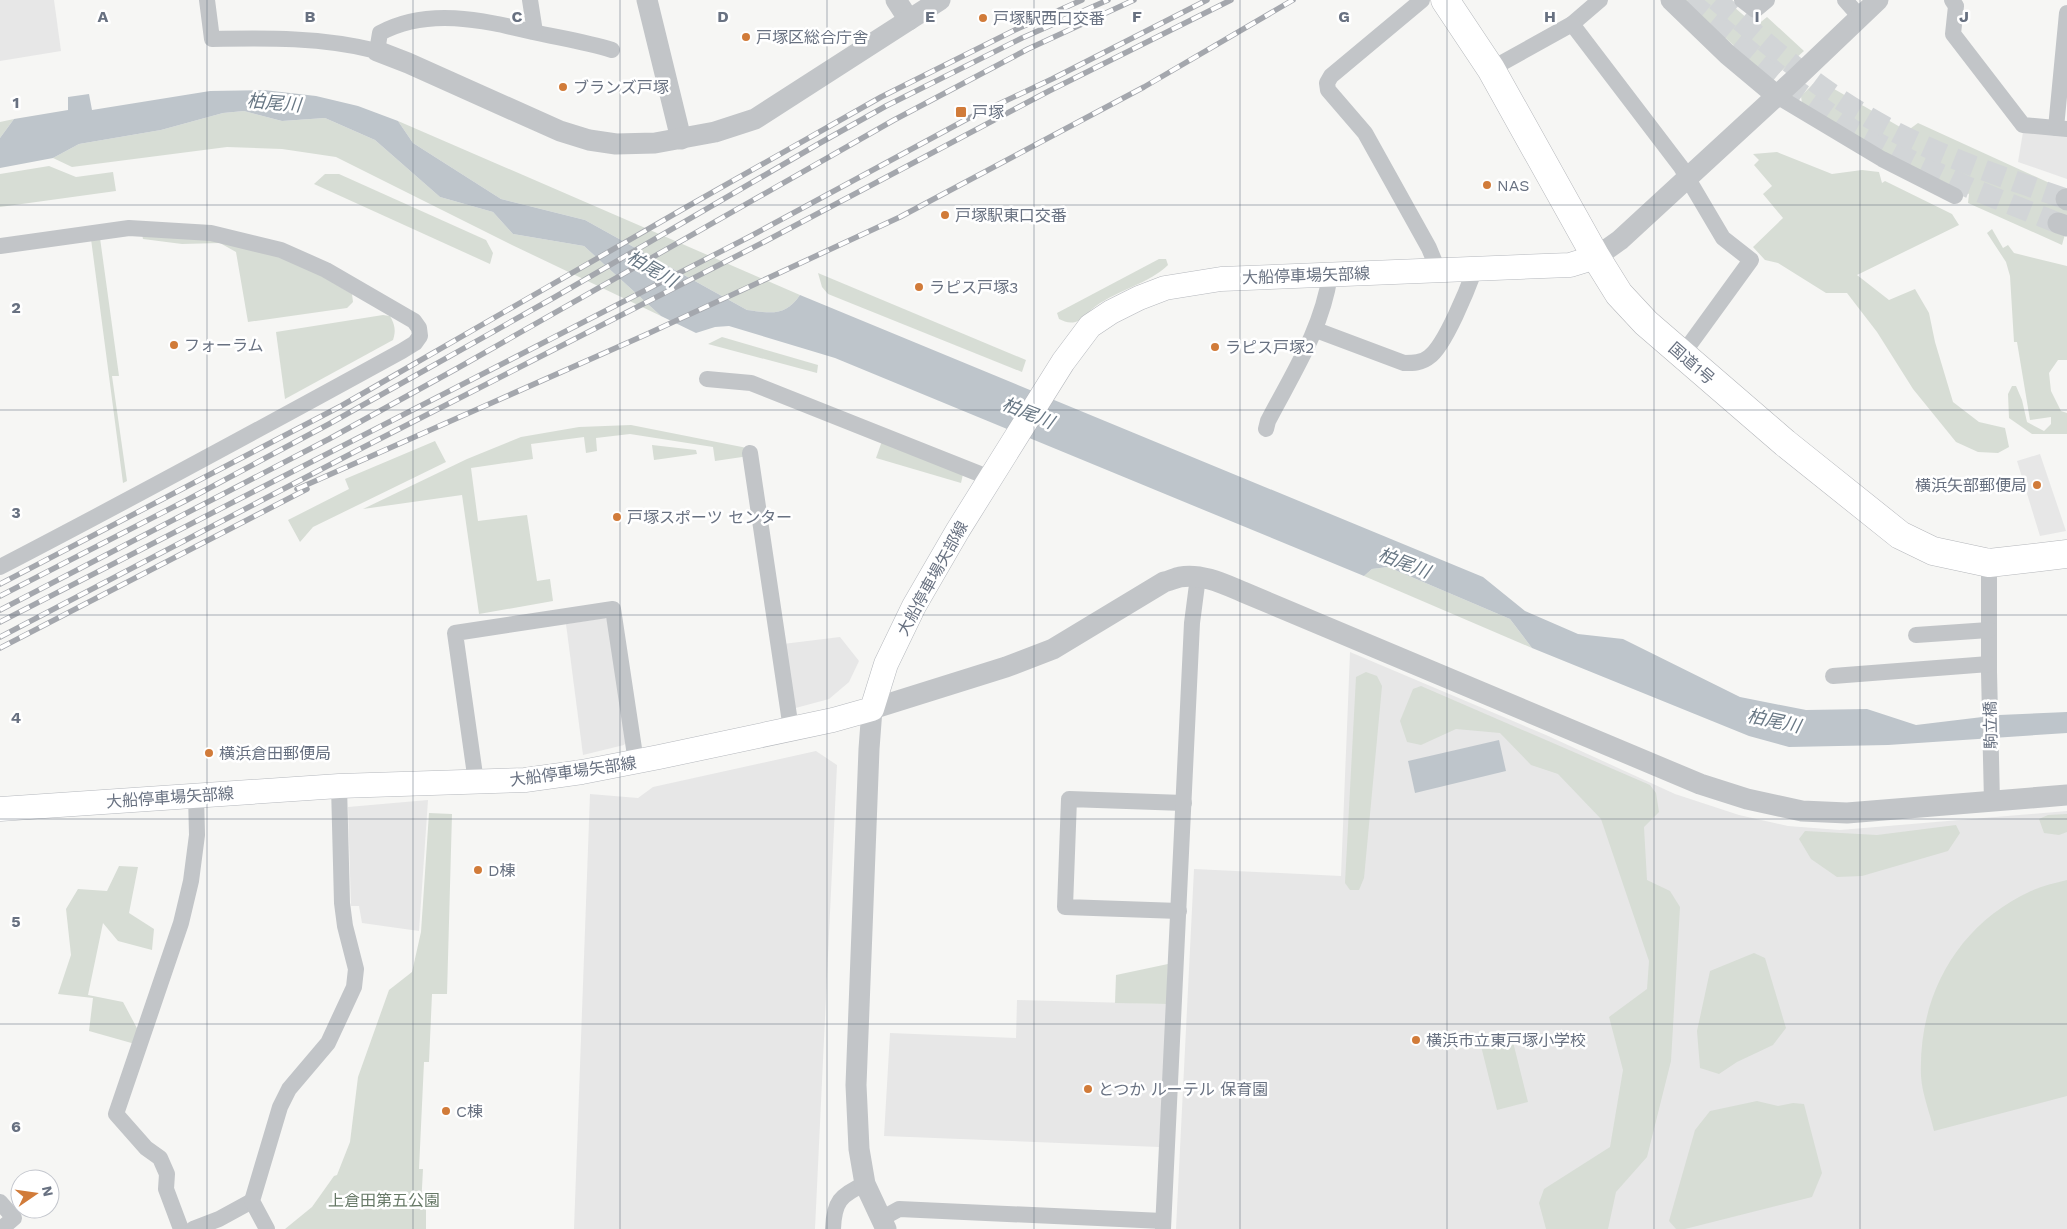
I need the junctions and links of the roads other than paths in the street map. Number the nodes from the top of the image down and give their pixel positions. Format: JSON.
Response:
{"nodes":[{"id":1,"x":208,"y":0,"type":"edge"},
{"id":2,"x":530,"y":0,"type":"edge"},
{"id":3,"x":648,"y":0,"type":"edge"},
{"id":4,"x":896,"y":0,"type":"edge"},
{"id":5,"x":940,"y":0,"type":"edge"},
{"id":6,"x":1422,"y":0,"type":"edge"},
{"id":7,"x":1445,"y":0,"type":"edge"},
{"id":8,"x":1600,"y":0,"type":"edge"},
{"id":9,"x":1671,"y":0,"type":"edge"},
{"id":10,"x":1742,"y":0,"type":"edge"},
{"id":11,"x":1767,"y":0,"type":"edge"},
{"id":12,"x":1845,"y":0,"type":"edge"},
{"id":13,"x":1878,"y":0,"type":"edge"},
{"id":14,"x":1952,"y":0,"type":"edge"},
{"id":15,"x":2067,"y":13,"type":"edge"},
{"id":16,"x":1860,"y":17,"type":"junction"},
{"id":17,"x":909,"y":20,"type":"junction"},
{"id":18,"x":1572,"y":24,"type":"junction"},
{"id":19,"x":535,"y":32,"type":"junction"},
{"id":20,"x":612,"y":50,"type":"dead end"},
{"id":21,"x":376,"y":51,"type":"junction"},
{"id":22,"x":1491,"y":70,"type":"junction"},
{"id":23,"x":1777,"y":96,"type":"junction"},
{"id":24,"x":2061,"y":128,"type":"edge"},
{"id":25,"x":681,"y":139,"type":"junction"},
{"id":26,"x":1687,"y":178,"type":"junction"},
{"id":27,"x":1955,"y":196,"type":"dead end"},
{"id":28,"x":0,"y":246,"type":"edge"},
{"id":29,"x":1596,"y":258,"type":"junction"},
{"id":30,"x":1475,"y":269,"type":"junction"},
{"id":31,"x":1438,"y":270,"type":"junction"},
{"id":32,"x":1330,"y":274,"type":"junction"},
{"id":33,"x":1316,"y":330,"type":"junction"},
{"id":34,"x":1682,"y":355,"type":"junction"},
{"id":35,"x":707,"y":379,"type":"dead end"},
{"id":36,"x":1266,"y":429,"type":"dead end"},
{"id":37,"x":750,"y":453,"type":"dead end"},
{"id":38,"x":992,"y":474,"type":"junction"},
{"id":39,"x":2067,"y":554,"type":"edge"},
{"id":40,"x":1989,"y":564,"type":"junction"},
{"id":41,"x":0,"y":567,"type":"edge"},
{"id":42,"x":1198,"y":577,"type":"junction"},
{"id":43,"x":1989,"y":630,"type":"junction"},
{"id":44,"x":1916,"y":635,"type":"dead end"},
{"id":45,"x":1989,"y":668,"type":"junction"},
{"id":46,"x":1833,"y":676,"type":"dead end"},
{"id":47,"x":872,"y":709,"type":"junction"},
{"id":48,"x":792,"y":728,"type":"junction"},
{"id":49,"x":636,"y":762,"type":"junction"},
{"id":50,"x":476,"y":782,"type":"junction"},
{"id":51,"x":339,"y":786,"type":"junction"},
{"id":52,"x":196,"y":795,"type":"junction"},
{"id":53,"x":2067,"y":795,"type":"edge"},
{"id":54,"x":1184,"y":802,"type":"junction"},
{"id":55,"x":1992,"y":802,"type":"junction"},
{"id":56,"x":0,"y":809,"type":"edge"},
{"id":57,"x":1179,"y":911,"type":"junction"},
{"id":58,"x":865,"y":1184,"type":"junction"},
{"id":59,"x":252,"y":1201,"type":"junction"},
{"id":60,"x":0,"y":1202,"type":"edge"},
{"id":61,"x":884,"y":1224,"type":"edge"},
{"id":62,"x":1163,"y":1225,"type":"edge"},
{"id":63,"x":2,"y":1229,"type":"edge"},
{"id":64,"x":181,"y":1229,"type":"edge"},
{"id":65,"x":194,"y":1229,"type":"edge"},
{"id":66,"x":267,"y":1229,"type":"edge"},
{"id":67,"x":833,"y":1229,"type":"edge"}],
"edges":[{"from":1,"to":21,"type":"street"},
{"from":2,"to":19,"type":"street"},
{"from":3,"to":25,"type":"street"},
{"from":4,"to":17,"type":"street"},
{"from":5,"to":17,"type":"street"},
{"from":6,"to":31,"type":"street"},
{"from":7,"to":22,"type":"highway","name":"国道1号"},
{"from":8,"to":18,"type":"street"},
{"from":9,"to":23,"type":"street"},
{"from":10,"to":11,"type":"street"},
{"from":12,"to":16,"type":"street"},
{"from":13,"to":16,"type":"street"},
{"from":14,"to":24,"type":"street"},
{"from":15,"to":24,"type":"street"},
{"from":16,"to":23,"type":"street"},
{"from":17,"to":25,"type":"street"},
{"from":18,"to":22,"type":"street"},
{"from":18,"to":26,"type":"street"},
{"from":19,"to":20,"type":"street"},
{"from":19,"to":21,"type":"street"},
{"from":21,"to":25,"type":"street"},
{"from":22,"to":29,"type":"highway","name":"国道1号"},
{"from":23,"to":26,"type":"street"},
{"from":23,"to":27,"type":"street"},
{"from":26,"to":29,"type":"street"},
{"from":26,"to":34,"type":"street"},
{"from":28,"to":41,"type":"street"},
{"from":29,"to":30,"type":"main road","name":"大船停車場矢部線"},
{"from":29,"to":34,"type":"highway","name":"国道1号"},
{"from":30,"to":31,"type":"main road","name":"大船停車場矢部線"},
{"from":30,"to":33,"type":"street"},
{"from":31,"to":32,"type":"main road","name":"大船停車場矢部線"},
{"from":32,"to":33,"type":"street"},
{"from":32,"to":38,"type":"main road","name":"大船停車場矢部線"},
{"from":33,"to":36,"type":"street"},
{"from":34,"to":40,"type":"highway","name":"国道1号"},
{"from":35,"to":38,"type":"street"},
{"from":37,"to":48,"type":"street"},
{"from":38,"to":47,"type":"main road","name":"大船停車場矢部線"},
{"from":39,"to":40,"type":"highway","name":"国道1号"},
{"from":40,"to":43,"type":"street","name":"駒立橋"},
{"from":42,"to":47,"type":"street"},
{"from":42,"to":54,"type":"street"},
{"from":42,"to":55,"type":"street"},
{"from":43,"to":44,"type":"street"},
{"from":43,"to":45,"type":"street","name":"駒立橋"},
{"from":45,"to":46,"type":"street"},
{"from":45,"to":55,"type":"street","name":"駒立橋"},
{"from":47,"to":48,"type":"main road","name":"大船停車場矢部線"},
{"from":47,"to":58,"type":"street"},
{"from":48,"to":49,"type":"main road","name":"大船停車場矢部線"},
{"from":49,"to":50,"type":"main road","name":"大船停車場矢部線"},
{"from":49,"to":50,"type":"street"},
{"from":50,"to":51,"type":"main road","name":"大船停車場矢部線"},
{"from":51,"to":52,"type":"main road","name":"大船停車場矢部線"},
{"from":51,"to":59,"type":"street"},
{"from":52,"to":56,"type":"main road","name":"大船停車場矢部線"},
{"from":52,"to":64,"type":"street"},
{"from":53,"to":55,"type":"street"},
{"from":54,"to":57,"type":"street"},
{"from":54,"to":57,"type":"street"},
{"from":57,"to":62,"type":"street"},
{"from":58,"to":61,"type":"street"},
{"from":58,"to":67,"type":"street"},
{"from":59,"to":65,"type":"street"},
{"from":59,"to":66,"type":"street"},
{"from":60,"to":63,"type":"street"},
{"from":61,"to":62,"type":"street"}]}
